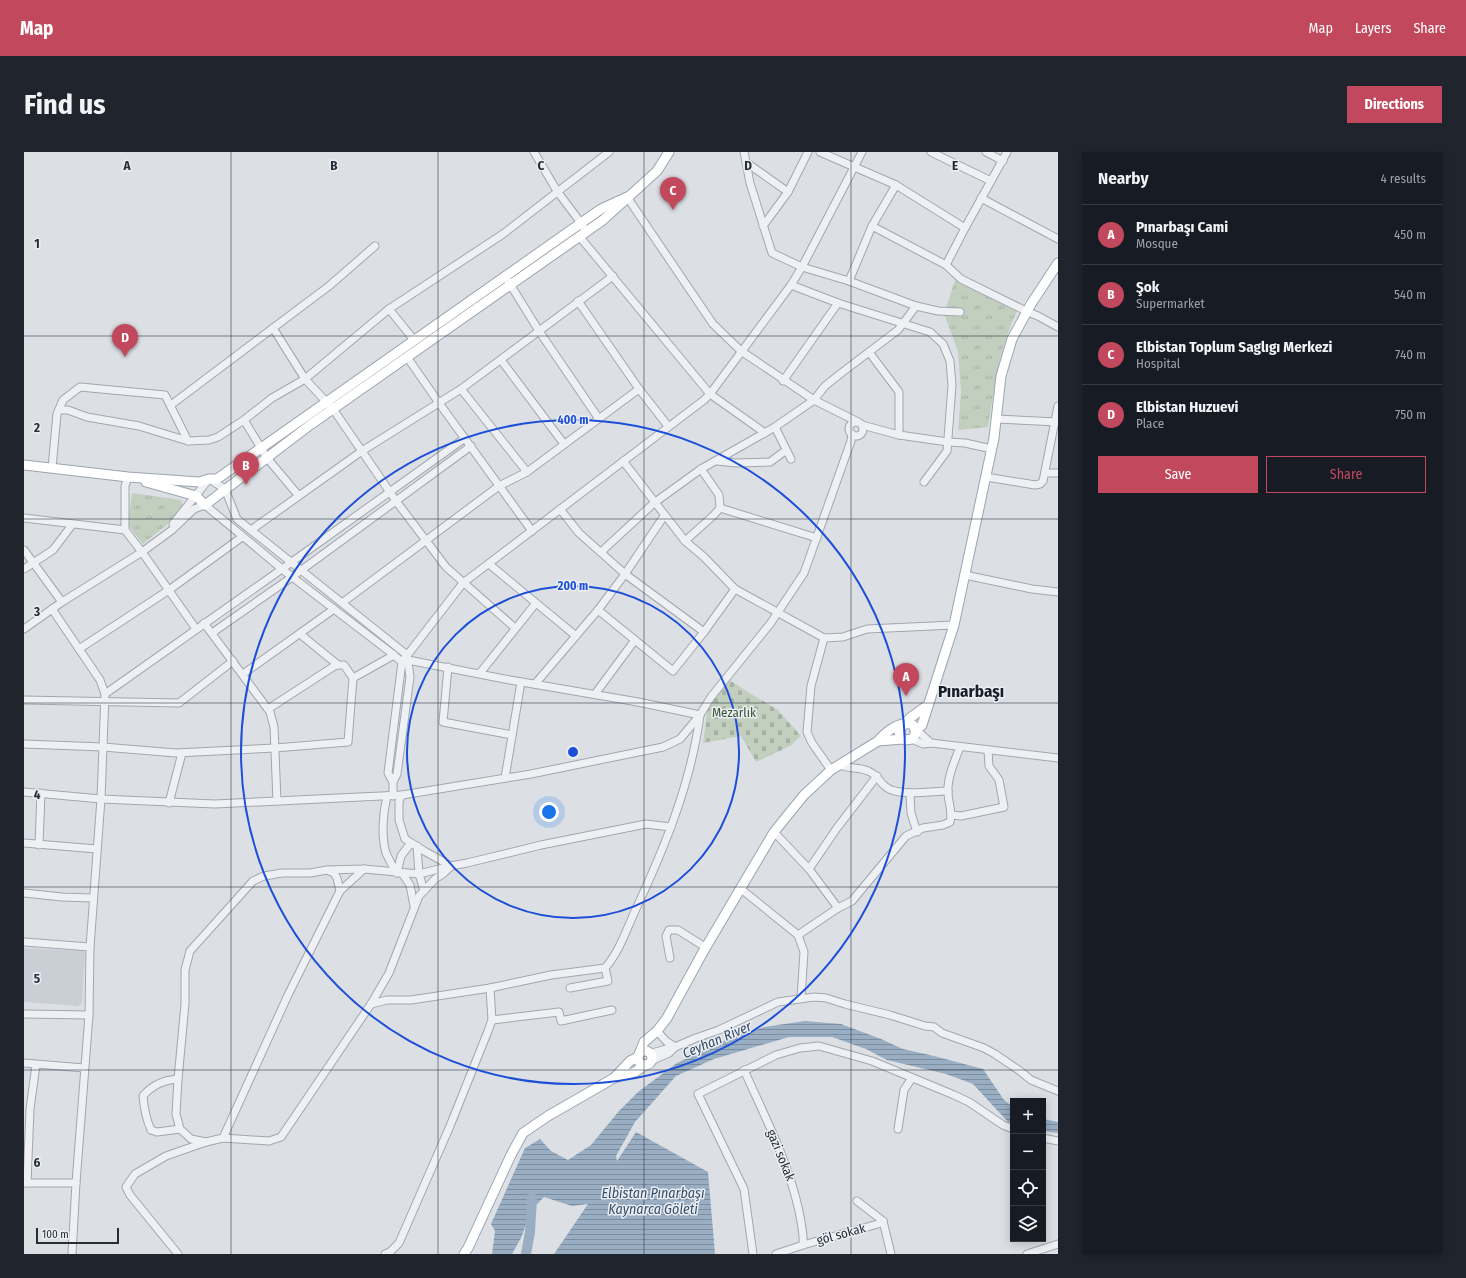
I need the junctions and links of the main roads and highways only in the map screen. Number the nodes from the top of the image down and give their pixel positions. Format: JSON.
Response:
{"nodes":[{"id":1,"x":669,"y":152,"type":"edge"},
{"id":2,"x":627,"y":197,"type":"junction"},
{"id":3,"x":1057,"y":266,"type":"edge"},
{"id":4,"x":330,"y":406,"type":"junction"},
{"id":5,"x":24,"y":465,"type":"edge"},
{"id":6,"x":128,"y":477,"type":"junction"},
{"id":7,"x":929,"y":704,"type":"junction"},
{"id":8,"x":904,"y":725,"type":"junction"},
{"id":9,"x":915,"y":734,"type":"junction"},
{"id":10,"x":903,"y":739,"type":"junction"},
{"id":11,"x":878,"y":741,"type":"junction"},
{"id":12,"x":466,"y":1252,"type":"edge"}],
"edges":[{"from":1,"to":2,"type":"main road"},
{"from":2,"to":4,"type":"main road"},
{"from":2,"to":4,"type":"main road"},
{"from":3,"to":7,"type":"main road"},
{"from":4,"to":6,"type":"main road"},
{"from":4,"to":6,"type":"main road"},
{"from":5,"to":6,"type":"main road"},
{"from":7,"to":8,"type":"main road"},
{"from":7,"to":9,"type":"main road"},
{"from":8,"to":9,"type":"main road"},
{"from":8,"to":10,"type":"main road"},
{"from":8,"to":11,"type":"main road"},
{"from":9,"to":10,"type":"main road"},
{"from":10,"to":11,"type":"main road"},
{"from":11,"to":12,"type":"main road"}]}
